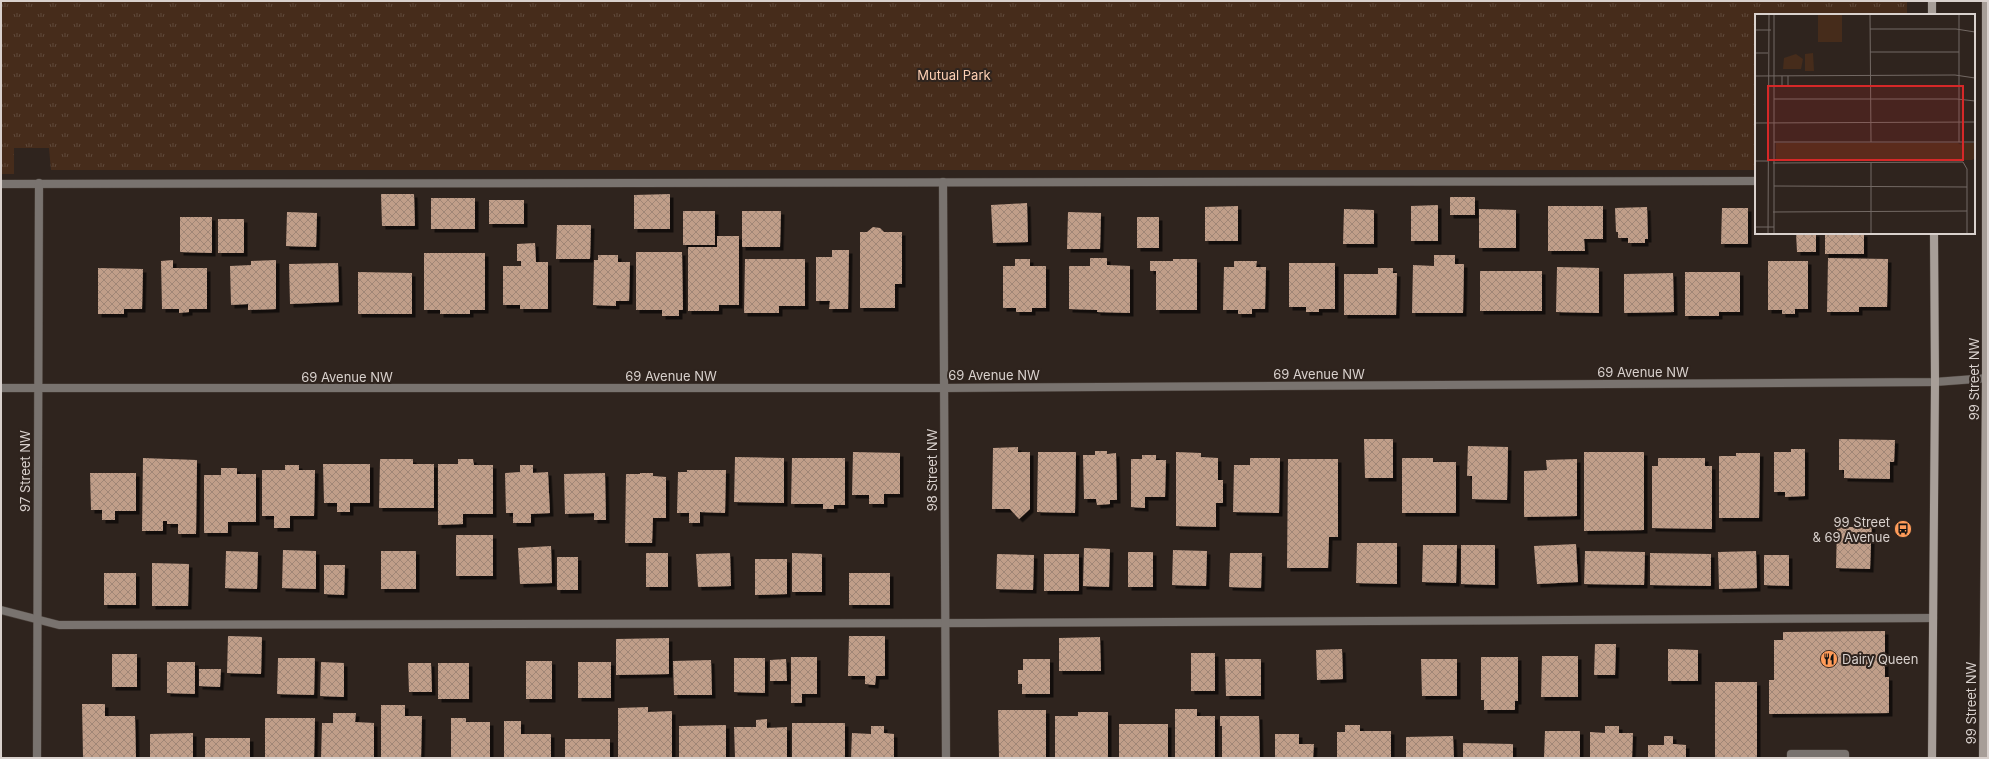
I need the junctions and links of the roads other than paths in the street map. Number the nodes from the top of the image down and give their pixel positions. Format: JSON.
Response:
{"nodes":[{"id":1,"x":1932,"y":1,"type":"edge"},
{"id":2,"x":1986,"y":1,"type":"edge"},
{"id":3,"x":1932,"y":14,"type":"edge"},
{"id":4,"x":1755,"y":181,"type":"edge"},
{"id":5,"x":943,"y":182,"type":"junction"},
{"id":6,"x":39,"y":183,"type":"junction"},
{"id":7,"x":1,"y":184,"type":"edge"},
{"id":8,"x":1934,"y":234,"type":"edge"},
{"id":9,"x":1987,"y":378,"type":"edge"},
{"id":10,"x":1934,"y":382,"type":"junction"},
{"id":11,"x":1,"y":388,"type":"edge"},
{"id":12,"x":944,"y":388,"type":"junction"},
{"id":13,"x":37,"y":389,"type":"junction"},
{"id":14,"x":1,"y":610,"type":"edge"},
{"id":15,"x":37,"y":618,"type":"junction"},
{"id":16,"x":1933,"y":618,"type":"junction"},
{"id":17,"x":944,"y":623,"type":"junction"},
{"id":18,"x":37,"y":758,"type":"edge"},
{"id":19,"x":946,"y":758,"type":"edge"},
{"id":20,"x":1791,"y":758,"type":"edge"},
{"id":21,"x":1845,"y":758,"type":"edge"},
{"id":22,"x":1932,"y":758,"type":"edge"},
{"id":23,"x":1983,"y":758,"type":"edge"}],
"edges":[{"from":1,"to":3,"type":"main road"},
{"from":2,"to":9,"type":"main road","name":"99 Street NW"},
{"from":4,"to":5,"type":"street"},
{"from":5,"to":6,"type":"street"},
{"from":5,"to":12,"type":"street","name":"98 Street NW"},
{"from":6,"to":7,"type":"street"},
{"from":6,"to":13,"type":"street","name":"97 Street NW"},
{"from":8,"to":10,"type":"main road"},
{"from":9,"to":10,"type":"street","name":"69 Avenue NW"},
{"from":9,"to":23,"type":"main road","name":"99 Street NW"},
{"from":10,"to":12,"type":"street","name":"69 Avenue NW"},
{"from":10,"to":16,"type":"main road"},
{"from":11,"to":13,"type":"street","name":"69 Avenue NW"},
{"from":12,"to":13,"type":"street","name":"69 Avenue NW"},
{"from":12,"to":17,"type":"street","name":"98 Street NW"},
{"from":13,"to":15,"type":"street","name":"97 Street NW"},
{"from":14,"to":15,"type":"street"},
{"from":15,"to":17,"type":"street"},
{"from":15,"to":18,"type":"street","name":"97 Street NW"},
{"from":16,"to":17,"type":"street"},
{"from":16,"to":22,"type":"main road"},
{"from":17,"to":19,"type":"street","name":"98 Street NW"},
{"from":20,"to":21,"type":"street"}]}
